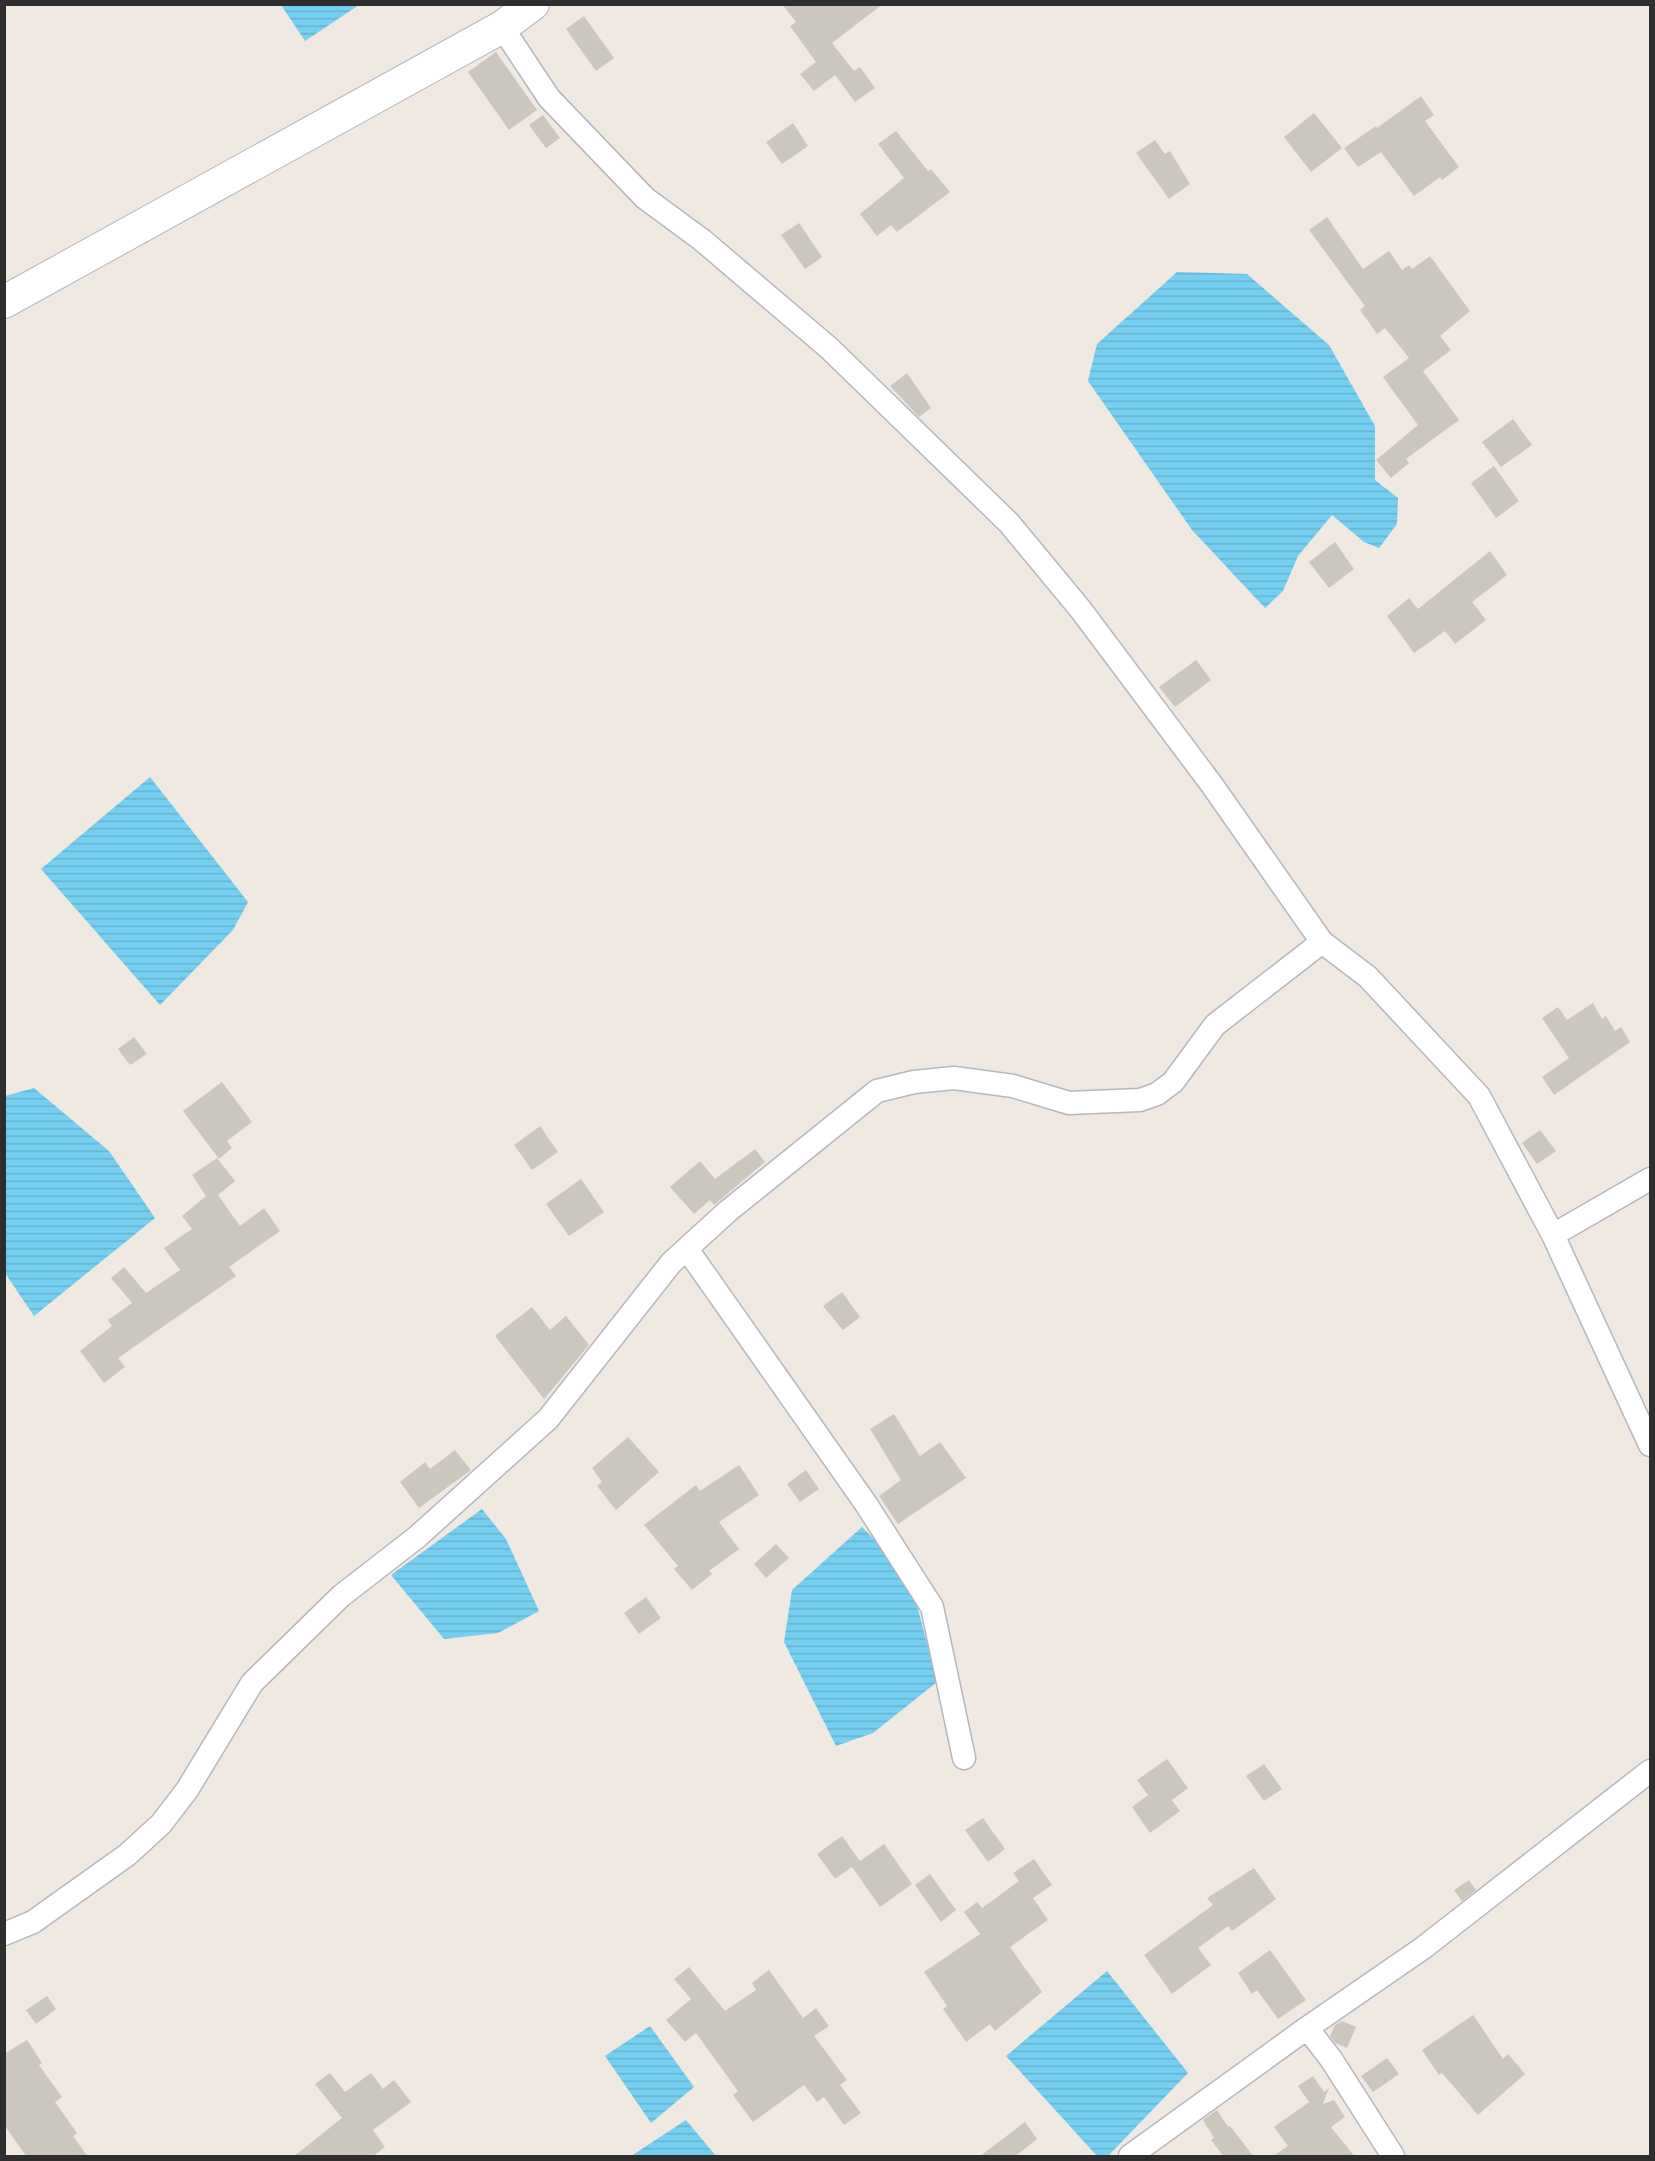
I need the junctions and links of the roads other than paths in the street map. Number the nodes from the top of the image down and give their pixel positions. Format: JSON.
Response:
{"nodes":[{"id":1,"x":533,"y":4,"type":"edge"},
{"id":2,"x":502,"y":27,"type":"junction"},
{"id":3,"x":4,"y":302,"type":"edge"},
{"id":4,"x":1322,"y":942,"type":"junction"},
{"id":5,"x":1650,"y":1179,"type":"edge"},
{"id":6,"x":1553,"y":1235,"type":"junction"},
{"id":7,"x":687,"y":1249,"type":"junction"},
{"id":8,"x":1650,"y":1445,"type":"edge"},
{"id":9,"x":964,"y":1758,"type":"dead end"},
{"id":10,"x":1650,"y":1771,"type":"edge"},
{"id":11,"x":4,"y":1934,"type":"edge"},
{"id":12,"x":1307,"y":2028,"type":"junction"},
{"id":13,"x":1130,"y":2157,"type":"edge"},
{"id":14,"x":1393,"y":2157,"type":"edge"}],
"edges":[{"from":1,"to":2,"type":"main road"},
{"from":2,"to":3,"type":"main road"},
{"from":2,"to":4,"type":"street"},
{"from":4,"to":6,"type":"street"},
{"from":4,"to":7,"type":"street"},
{"from":5,"to":6,"type":"street"},
{"from":6,"to":8,"type":"street"},
{"from":7,"to":9,"type":"street"},
{"from":7,"to":11,"type":"street"},
{"from":10,"to":12,"type":"street"},
{"from":12,"to":13,"type":"street"},
{"from":12,"to":14,"type":"street"}]}
